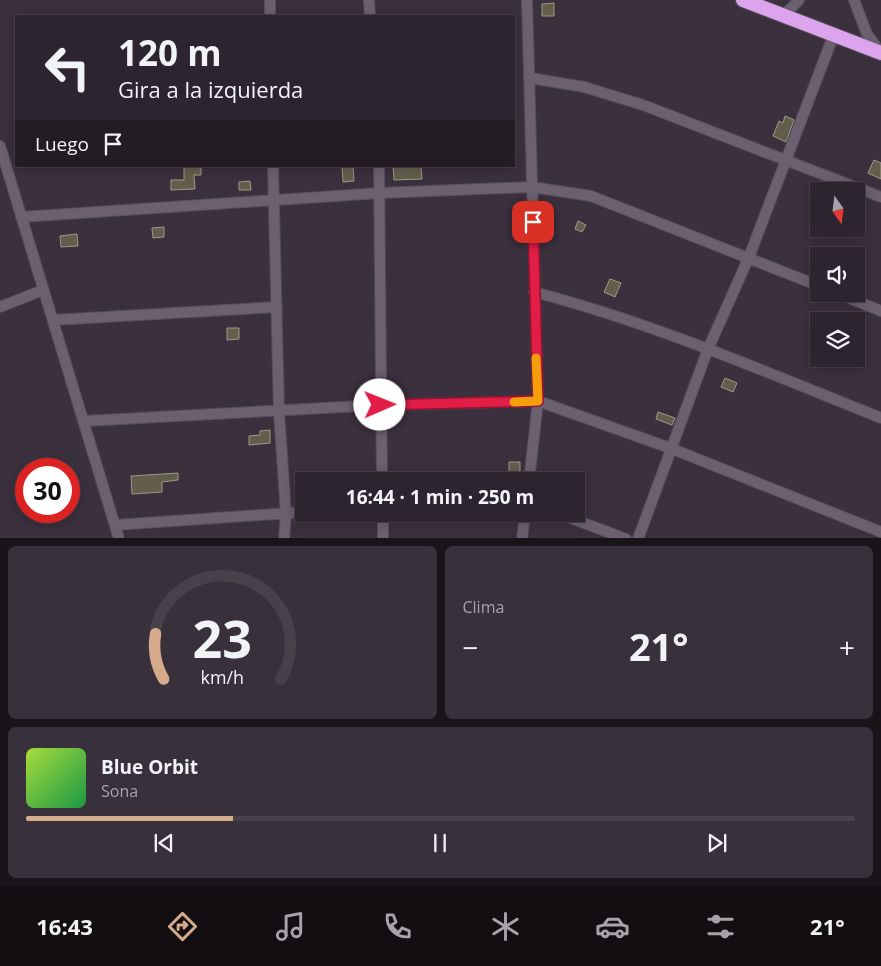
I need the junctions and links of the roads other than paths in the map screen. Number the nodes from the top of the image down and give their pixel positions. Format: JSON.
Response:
{"nodes":[{"id":1,"x":270,"y":0,"type":"edge"},
{"id":2,"x":369,"y":0,"type":"edge"},
{"id":3,"x":527,"y":0,"type":"edge"},
{"id":4,"x":742,"y":0,"type":"edge"},
{"id":5,"x":799,"y":0,"type":"edge"},
{"id":6,"x":854,"y":0,"type":"edge"},
{"id":7,"x":270,"y":15,"type":"edge"},
{"id":8,"x":370,"y":15,"type":"edge"},
{"id":9,"x":784,"y":16,"type":"junction"},
{"id":10,"x":834,"y":34,"type":"junction"},
{"id":11,"x":881,"y":53,"type":"edge"},
{"id":12,"x":530,"y":78,"type":"junction"},
{"id":13,"x":0,"y":146,"type":"edge"},
{"id":14,"x":786,"y":162,"type":"junction"},
{"id":15,"x":2,"y":165,"type":"edge"},
{"id":16,"x":273,"y":167,"type":"edge"},
{"id":17,"x":379,"y":167,"type":"edge"},
{"id":18,"x":532,"y":187,"type":"junction"},
{"id":19,"x":380,"y":193,"type":"junction"},
{"id":20,"x":881,"y":197,"type":"edge"},
{"id":21,"x":273,"y":200,"type":"junction"},
{"id":22,"x":21,"y":217,"type":"junction"},
{"id":23,"x":749,"y":257,"type":"junction"},
{"id":24,"x":810,"y":282,"type":"edge"},
{"id":25,"x":43,"y":290,"type":"junction"},
{"id":26,"x":534,"y":292,"type":"junction"},
{"id":27,"x":859,"y":302,"type":"edge"},
{"id":28,"x":0,"y":307,"type":"edge"},
{"id":29,"x":278,"y":307,"type":"junction"},
{"id":30,"x":881,"y":311,"type":"edge"},
{"id":31,"x":53,"y":320,"type":"junction"},
{"id":32,"x":708,"y":349,"type":"junction"},
{"id":33,"x":538,"y":401,"type":"junction"},
{"id":34,"x":380,"y":405,"type":"junction"},
{"id":35,"x":279,"y":412,"type":"junction"},
{"id":36,"x":881,"y":418,"type":"edge"},
{"id":37,"x":84,"y":421,"type":"junction"},
{"id":38,"x":670,"y":448,"type":"junction"},
{"id":39,"x":382,"y":472,"type":"edge"},
{"id":40,"x":530,"y":472,"type":"edge"},
{"id":41,"x":295,"y":513,"type":"edge"},
{"id":42,"x":286,"y":514,"type":"junction"},
{"id":43,"x":383,"y":522,"type":"edge"},
{"id":44,"x":524,"y":522,"type":"edge"},
{"id":45,"x":582,"y":522,"type":"edge"},
{"id":46,"x":114,"y":525,"type":"junction"},
{"id":47,"x":881,"y":532,"type":"edge"},
{"id":48,"x":119,"y":538,"type":"edge"},
{"id":49,"x":284,"y":538,"type":"edge"},
{"id":50,"x":383,"y":538,"type":"edge"},
{"id":51,"x":522,"y":538,"type":"edge"},
{"id":52,"x":626,"y":538,"type":"edge"},
{"id":53,"x":638,"y":538,"type":"edge"}],
"edges":[{"from":1,"to":7,"type":"street"},
{"from":2,"to":8,"type":"street"},
{"from":3,"to":12,"type":"street"},
{"from":4,"to":9,"type":"highway"},
{"from":5,"to":9,"type":"street"},
{"from":6,"to":11,"type":"street"},
{"from":9,"to":10,"type":"highway"},
{"from":10,"to":11,"type":"highway"},
{"from":10,"to":14,"type":"street"},
{"from":12,"to":14,"type":"street"},
{"from":12,"to":18,"type":"street"},
{"from":13,"to":15,"type":"street"},
{"from":14,"to":20,"type":"street"},
{"from":14,"to":23,"type":"street"},
{"from":15,"to":22,"type":"street"},
{"from":16,"to":21,"type":"street"},
{"from":17,"to":19,"type":"street"},
{"from":18,"to":19,"type":"street"},
{"from":18,"to":23,"type":"street"},
{"from":18,"to":26,"type":"street"},
{"from":19,"to":21,"type":"street"},
{"from":19,"to":34,"type":"street"},
{"from":21,"to":22,"type":"street"},
{"from":21,"to":29,"type":"street"},
{"from":22,"to":25,"type":"street"},
{"from":23,"to":24,"type":"street"},
{"from":23,"to":32,"type":"street"},
{"from":25,"to":28,"type":"street"},
{"from":25,"to":31,"type":"street"},
{"from":26,"to":32,"type":"street"},
{"from":26,"to":33,"type":"street"},
{"from":27,"to":30,"type":"street"},
{"from":29,"to":31,"type":"street"},
{"from":29,"to":35,"type":"street"},
{"from":31,"to":37,"type":"street"},
{"from":32,"to":36,"type":"street"},
{"from":32,"to":38,"type":"street"},
{"from":33,"to":34,"type":"street"},
{"from":33,"to":38,"type":"street"},
{"from":33,"to":40,"type":"street"},
{"from":34,"to":35,"type":"street"},
{"from":34,"to":39,"type":"street"},
{"from":35,"to":37,"type":"street"},
{"from":35,"to":42,"type":"street"},
{"from":37,"to":46,"type":"street"},
{"from":38,"to":47,"type":"street"},
{"from":38,"to":53,"type":"street"},
{"from":41,"to":42,"type":"street"},
{"from":42,"to":46,"type":"street"},
{"from":42,"to":49,"type":"street"},
{"from":43,"to":50,"type":"street"},
{"from":44,"to":51,"type":"street"},
{"from":45,"to":52,"type":"street"},
{"from":46,"to":48,"type":"street"}]}
